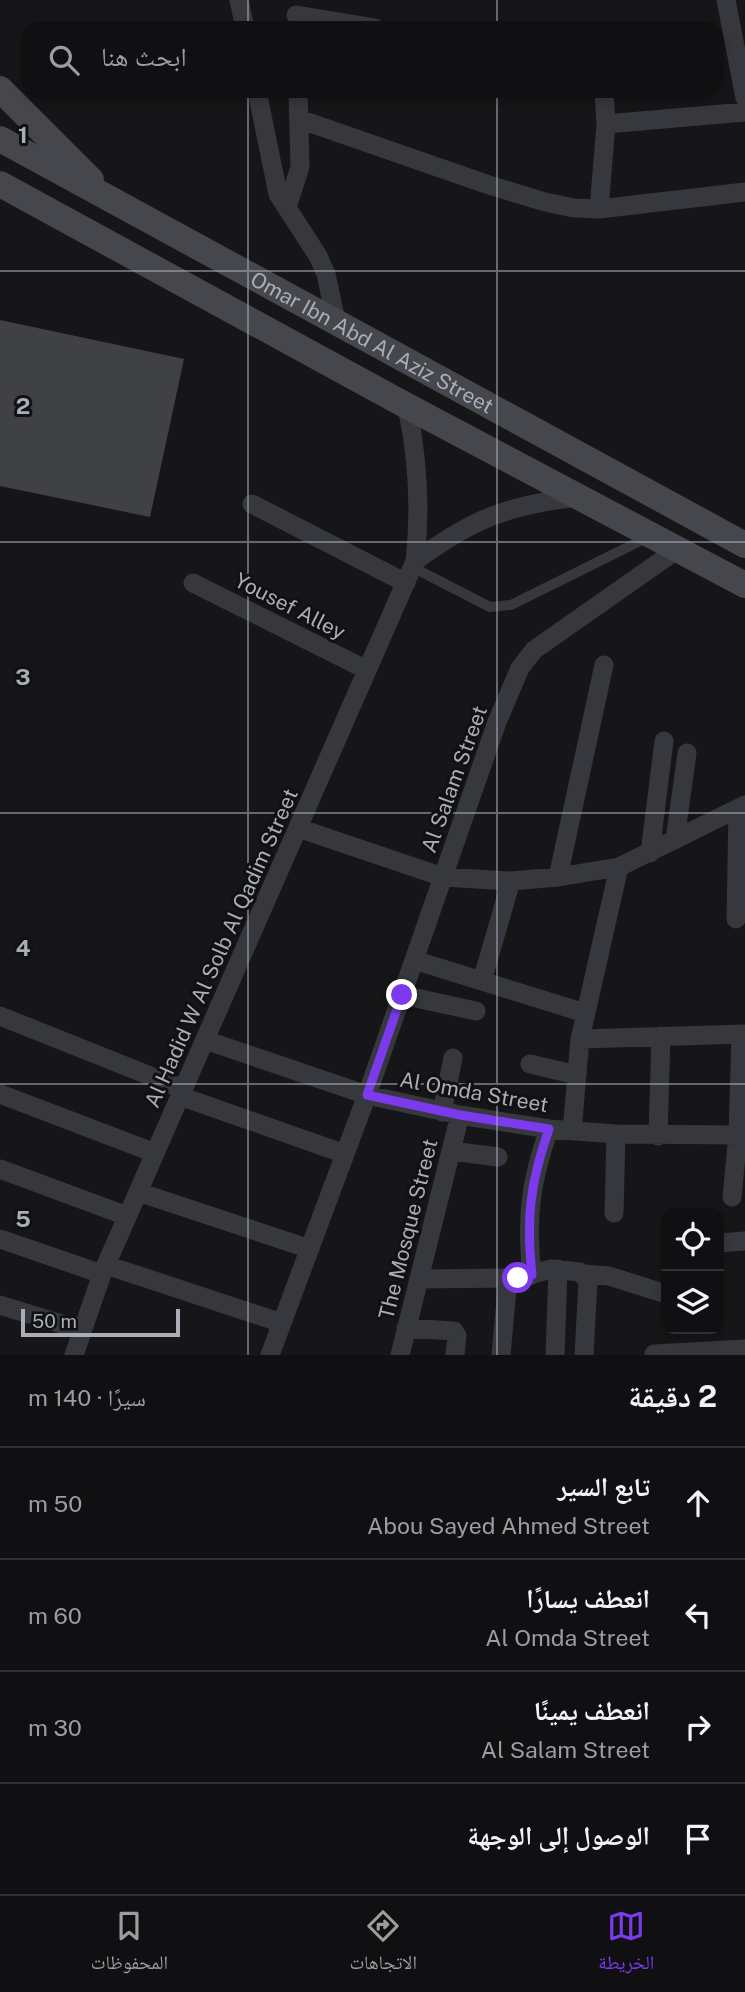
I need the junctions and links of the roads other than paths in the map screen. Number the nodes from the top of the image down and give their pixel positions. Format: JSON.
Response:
{"nodes":[{"id":1,"x":239,"y":0,"type":"edge"},
{"id":2,"x":726,"y":0,"type":"edge"},
{"id":3,"x":296,"y":14,"type":"edge"},
{"id":4,"x":244,"y":21,"type":"edge"},
{"id":5,"x":336,"y":21,"type":"edge"},
{"id":6,"x":732,"y":43,"type":"edge"},
{"id":7,"x":0,"y":89,"type":"edge"},
{"id":8,"x":258,"y":98,"type":"edge"},
{"id":9,"x":298,"y":98,"type":"edge"},
{"id":10,"x":604,"y":98,"type":"edge"},
{"id":11,"x":745,"y":98,"type":"edge"},
{"id":12,"x":745,"y":112,"type":"edge"},
{"id":13,"x":299,"y":119,"type":"junction"},
{"id":14,"x":606,"y":124,"type":"junction"},
{"id":15,"x":0,"y":139,"type":"edge"},
{"id":16,"x":0,"y":184,"type":"edge"},
{"id":17,"x":745,"y":192,"type":"edge"},
{"id":18,"x":109,"y":199,"type":"junction"},
{"id":19,"x":287,"y":207,"type":"junction"},
{"id":20,"x":599,"y":209,"type":"junction"},
{"id":21,"x":336,"y":321,"type":"junction"},
{"id":22,"x":407,"y":406,"type":"junction"},
{"id":23,"x":579,"y":497,"type":"junction"},
{"id":24,"x":252,"y":504,"type":"dead end"},
{"id":25,"x":652,"y":535,"type":"junction"},
{"id":26,"x":745,"y":545,"type":"edge"},
{"id":27,"x":678,"y":549,"type":"junction"},
{"id":28,"x":411,"y":570,"type":"junction"},
{"id":29,"x":192,"y":583,"type":"dead end"},
{"id":30,"x":745,"y":585,"type":"edge"},
{"id":31,"x":604,"y":665,"type":"dead end"},
{"id":32,"x":367,"y":670,"type":"junction"},
{"id":33,"x":664,"y":741,"type":"dead end"},
{"id":34,"x":687,"y":753,"type":"dead end"},
{"id":35,"x":741,"y":807,"type":"edge"},
{"id":36,"x":298,"y":828,"type":"junction"},
{"id":37,"x":675,"y":840,"type":"junction"},
{"id":38,"x":649,"y":853,"type":"junction"},
{"id":39,"x":619,"y":867,"type":"junction"},
{"id":40,"x":443,"y":877,"type":"junction"},
{"id":41,"x":558,"y":877,"type":"junction"},
{"id":42,"x":511,"y":881,"type":"junction"},
{"id":43,"x":736,"y":919,"type":"dead end"},
{"id":44,"x":414,"y":960,"type":"junction"},
{"id":45,"x":482,"y":981,"type":"junction"},
{"id":46,"x":402,"y":995,"type":"junction"},
{"id":47,"x":476,"y":1011,"type":"dead end"},
{"id":48,"x":585,"y":1013,"type":"junction"},
{"id":49,"x":0,"y":1016,"type":"edge"},
{"id":50,"x":743,"y":1034,"type":"edge"},
{"id":51,"x":661,"y":1036,"type":"junction"},
{"id":52,"x":580,"y":1039,"type":"junction"},
{"id":53,"x":205,"y":1040,"type":"junction"},
{"id":54,"x":453,"y":1058,"type":"dead end"},
{"id":55,"x":530,"y":1064,"type":"dead end"},
{"id":56,"x":576,"y":1075,"type":"junction"},
{"id":57,"x":182,"y":1093,"type":"junction"},
{"id":58,"x":0,"y":1094,"type":"edge"},
{"id":59,"x":367,"y":1095,"type":"junction"},
{"id":60,"x":451,"y":1113,"type":"junction"},
{"id":61,"x":549,"y":1129,"type":"junction"},
{"id":62,"x":572,"y":1131,"type":"junction"},
{"id":63,"x":616,"y":1134,"type":"junction"},
{"id":64,"x":742,"y":1135,"type":"edge"},
{"id":65,"x":658,"y":1136,"type":"junction"},
{"id":66,"x":451,"y":1152,"type":"junction"},
{"id":67,"x":155,"y":1153,"type":"junction"},
{"id":68,"x":345,"y":1154,"type":"junction"},
{"id":69,"x":498,"y":1157,"type":"dead end"},
{"id":70,"x":0,"y":1169,"type":"edge"},
{"id":71,"x":138,"y":1192,"type":"junction"},
{"id":72,"x":732,"y":1197,"type":"dead end"},
{"id":73,"x":614,"y":1213,"type":"dead end"},
{"id":74,"x":127,"y":1216,"type":"junction"},
{"id":75,"x":0,"y":1239,"type":"edge"},
{"id":76,"x":745,"y":1241,"type":"edge"},
{"id":77,"x":724,"y":1243,"type":"edge"},
{"id":78,"x":310,"y":1249,"type":"junction"},
{"id":79,"x":558,"y":1269,"type":"junction"},
{"id":80,"x":104,"y":1270,"type":"junction"},
{"id":81,"x":583,"y":1274,"type":"junction"},
{"id":82,"x":532,"y":1275,"type":"junction"},
{"id":83,"x":509,"y":1278,"type":"junction"},
{"id":84,"x":419,"y":1279,"type":"junction"},
{"id":85,"x":661,"y":1292,"type":"edge"},
{"id":86,"x":0,"y":1305,"type":"edge"},
{"id":87,"x":282,"y":1323,"type":"junction"},
{"id":88,"x":406,"y":1328,"type":"junction"},
{"id":89,"x":81,"y":1330,"type":"junction"},
{"id":90,"x":745,"y":1349,"type":"edge"},
{"id":91,"x":654,"y":1354,"type":"edge"},
{"id":92,"x":74,"y":1355,"type":"edge"},
{"id":93,"x":270,"y":1355,"type":"edge"},
{"id":94,"x":400,"y":1355,"type":"edge"},
{"id":95,"x":455,"y":1355,"type":"edge"},
{"id":96,"x":501,"y":1355,"type":"edge"},
{"id":97,"x":555,"y":1355,"type":"edge"},
{"id":98,"x":584,"y":1355,"type":"edge"}],
"edges":[{"from":1,"to":4,"type":"street"},
{"from":2,"to":6,"type":"street"},
{"from":3,"to":5,"type":"street"},
{"from":6,"to":11,"type":"street"},
{"from":7,"to":18,"type":"main road"},
{"from":8,"to":19,"type":"street"},
{"from":9,"to":13,"type":"street"},
{"from":10,"to":14,"type":"street"},
{"from":12,"to":14,"type":"street"},
{"from":13,"to":19,"type":"street"},
{"from":13,"to":20,"type":"street"},
{"from":14,"to":20,"type":"street"},
{"from":15,"to":18,"type":"main road","name":"Omar Ibn Abd Al Aziz Street"},
{"from":16,"to":22,"type":"main road","name":"Omar Ibn Abd Al Aziz Street"},
{"from":17,"to":20,"type":"street"},
{"from":18,"to":21,"type":"main road","name":"Omar Ibn Abd Al Aziz Street"},
{"from":19,"to":21,"type":"street"},
{"from":21,"to":26,"type":"main road","name":"Omar Ibn Abd Al Aziz Street"},
{"from":22,"to":23,"type":"main road","name":"Omar Ibn Abd Al Aziz Street"},
{"from":22,"to":28,"type":"street","name":"Al Hadid W Al Solb Al Qadim Street"},
{"from":23,"to":25,"type":"main road","name":"Omar Ibn Abd Al Aziz Street"},
{"from":23,"to":28,"type":"street"},
{"from":24,"to":28,"type":"street"},
{"from":25,"to":27,"type":"main road","name":"Omar Ibn Abd Al Aziz Street"},
{"from":25,"to":28,"type":"lane"},
{"from":27,"to":30,"type":"main road","name":"Omar Ibn Abd Al Aziz Street"},
{"from":27,"to":40,"type":"street","name":"Al Salam Street"},
{"from":28,"to":32,"type":"street","name":"Al Hadid W Al Solb Al Qadim Street"},
{"from":29,"to":32,"type":"street","name":"Yousef Alley"},
{"from":31,"to":41,"type":"street"},
{"from":32,"to":36,"type":"street","name":"Al Hadid W Al Solb Al Qadim Street"},
{"from":33,"to":38,"type":"street"},
{"from":34,"to":37,"type":"street"},
{"from":35,"to":37,"type":"street"},
{"from":35,"to":43,"type":"street"},
{"from":36,"to":40,"type":"street"},
{"from":36,"to":53,"type":"street","name":"Al Hadid W Al Solb Al Qadim Street"},
{"from":37,"to":38,"type":"street"},
{"from":38,"to":39,"type":"street"},
{"from":39,"to":41,"type":"street"},
{"from":39,"to":48,"type":"street"},
{"from":40,"to":42,"type":"street"},
{"from":40,"to":44,"type":"street","name":"Al Salam Street"},
{"from":41,"to":42,"type":"street"},
{"from":42,"to":45,"type":"street"},
{"from":44,"to":45,"type":"street"},
{"from":44,"to":46,"type":"street","name":"Al Salam Street"},
{"from":45,"to":48,"type":"street"},
{"from":46,"to":47,"type":"street"},
{"from":46,"to":59,"type":"street","name":"Al Salam Street"},
{"from":48,"to":52,"type":"street"},
{"from":49,"to":57,"type":"street"},
{"from":50,"to":51,"type":"street"},
{"from":50,"to":64,"type":"street"},
{"from":51,"to":52,"type":"street"},
{"from":51,"to":65,"type":"street"},
{"from":52,"to":56,"type":"street"},
{"from":53,"to":57,"type":"street","name":"Al Hadid W Al Solb Al Qadim Street"},
{"from":53,"to":59,"type":"street","name":"Al Omda Street"},
{"from":54,"to":60,"type":"street","name":"The Mosque Street"},
{"from":55,"to":56,"type":"street"},
{"from":56,"to":62,"type":"street"},
{"from":57,"to":67,"type":"street","name":"Al Hadid W Al Solb Al Qadim Street"},
{"from":57,"to":68,"type":"street"},
{"from":58,"to":67,"type":"street"},
{"from":59,"to":60,"type":"street","name":"Al Omda Street"},
{"from":59,"to":68,"type":"street","name":"Al Salam Street"},
{"from":60,"to":61,"type":"street","name":"Al Omda Street"},
{"from":60,"to":66,"type":"street","name":"The Mosque Street"},
{"from":61,"to":62,"type":"street","name":"Al Omda Street"},
{"from":61,"to":82,"type":"street"},
{"from":62,"to":63,"type":"street","name":"Al Omda Street"},
{"from":63,"to":65,"type":"street","name":"Al Omda Street"},
{"from":63,"to":73,"type":"street"},
{"from":64,"to":65,"type":"street","name":"Al Omda Street"},
{"from":64,"to":72,"type":"street"},
{"from":66,"to":69,"type":"street"},
{"from":66,"to":84,"type":"street","name":"The Mosque Street"},
{"from":67,"to":71,"type":"street","name":"Al Hadid W Al Solb Al Qadim Street"},
{"from":68,"to":78,"type":"street","name":"Al Salam Street"},
{"from":70,"to":74,"type":"street"},
{"from":71,"to":74,"type":"street","name":"Al Hadid W Al Solb Al Qadim Street"},
{"from":71,"to":78,"type":"street"},
{"from":74,"to":80,"type":"street","name":"Al Hadid W Al Solb Al Qadim Street"},
{"from":75,"to":80,"type":"street"},
{"from":76,"to":77,"type":"street"},
{"from":78,"to":87,"type":"street","name":"Al Salam Street"},
{"from":79,"to":81,"type":"street"},
{"from":79,"to":82,"type":"street"},
{"from":79,"to":97,"type":"street"},
{"from":80,"to":87,"type":"street"},
{"from":80,"to":89,"type":"street","name":"Al Hadid W Al Solb Al Qadim Street"},
{"from":81,"to":85,"type":"street"},
{"from":81,"to":98,"type":"street"},
{"from":82,"to":83,"type":"street"},
{"from":83,"to":84,"type":"street"},
{"from":83,"to":96,"type":"street"},
{"from":84,"to":88,"type":"street","name":"The Mosque Street"},
{"from":86,"to":89,"type":"street"},
{"from":87,"to":93,"type":"street","name":"Al Salam Street"},
{"from":88,"to":94,"type":"street","name":"The Mosque Street"},
{"from":88,"to":95,"type":"street"},
{"from":89,"to":92,"type":"street","name":"Al Hadid W Al Solb Al Qadim Street"},
{"from":90,"to":91,"type":"street"}]}
